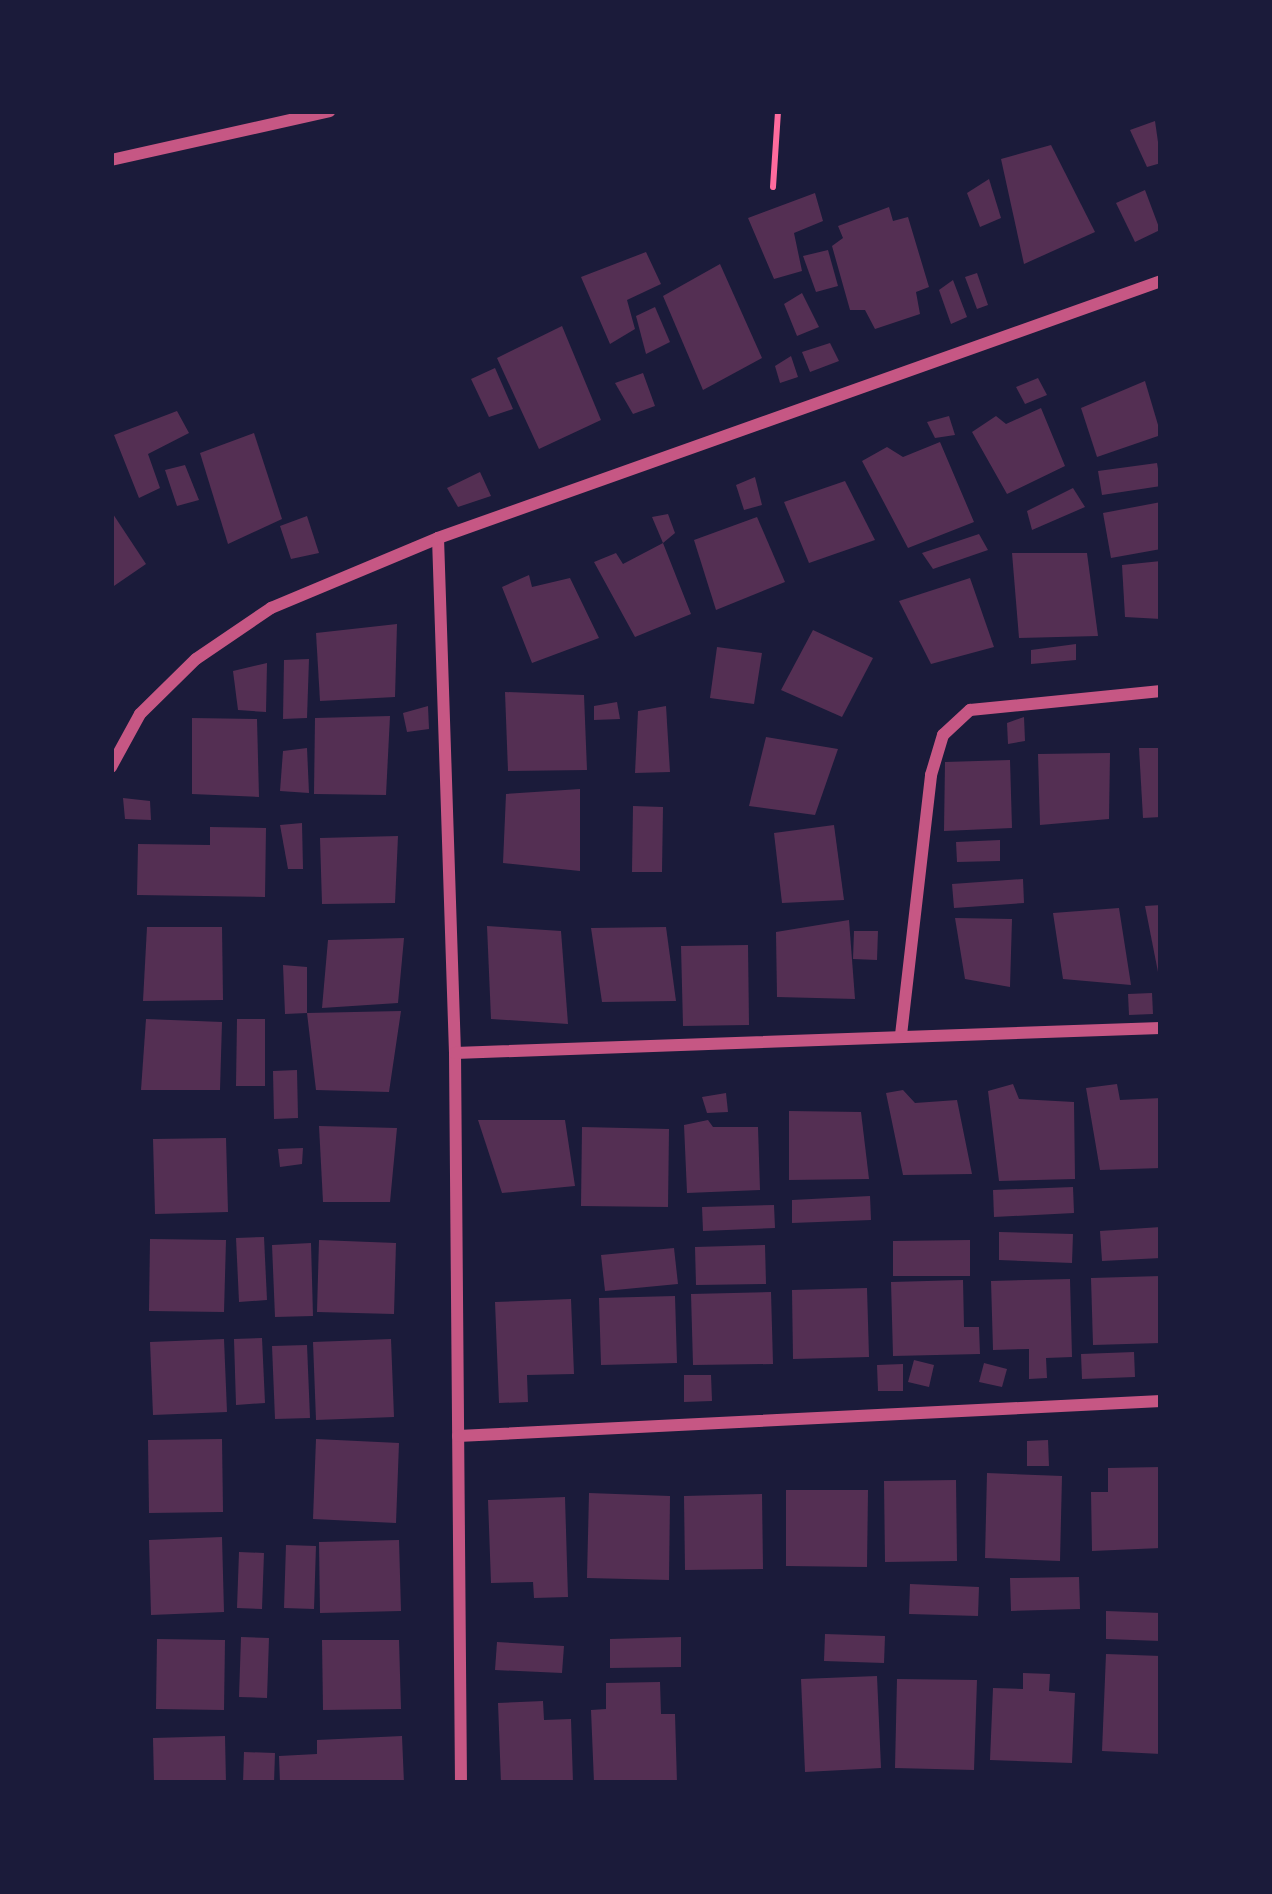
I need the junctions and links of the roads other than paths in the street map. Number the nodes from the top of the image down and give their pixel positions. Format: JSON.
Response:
{"nodes":[{"id":1,"x":330,"y":111,"type":"edge"},
{"id":2,"x":111,"y":160,"type":"edge"},
{"id":3,"x":1161,"y":281,"type":"edge"},
{"id":4,"x":438,"y":538,"type":"junction"},
{"id":5,"x":1161,"y":691,"type":"edge"},
{"id":6,"x":111,"y":767,"type":"edge"},
{"id":7,"x":1161,"y":1028,"type":"edge"},
{"id":8,"x":902,"y":1035,"type":"junction"},
{"id":9,"x":455,"y":1053,"type":"junction"},
{"id":10,"x":1161,"y":1401,"type":"edge"},
{"id":11,"x":458,"y":1436,"type":"junction"},
{"id":12,"x":461,"y":1783,"type":"edge"}],
"edges":[{"from":1,"to":2,"type":"street"},
{"from":3,"to":4,"type":"street"},
{"from":4,"to":6,"type":"street"},
{"from":4,"to":9,"type":"street"},
{"from":5,"to":8,"type":"street"},
{"from":7,"to":8,"type":"street"},
{"from":8,"to":9,"type":"street"},
{"from":9,"to":11,"type":"street"},
{"from":10,"to":11,"type":"street"},
{"from":11,"to":12,"type":"street"}]}
